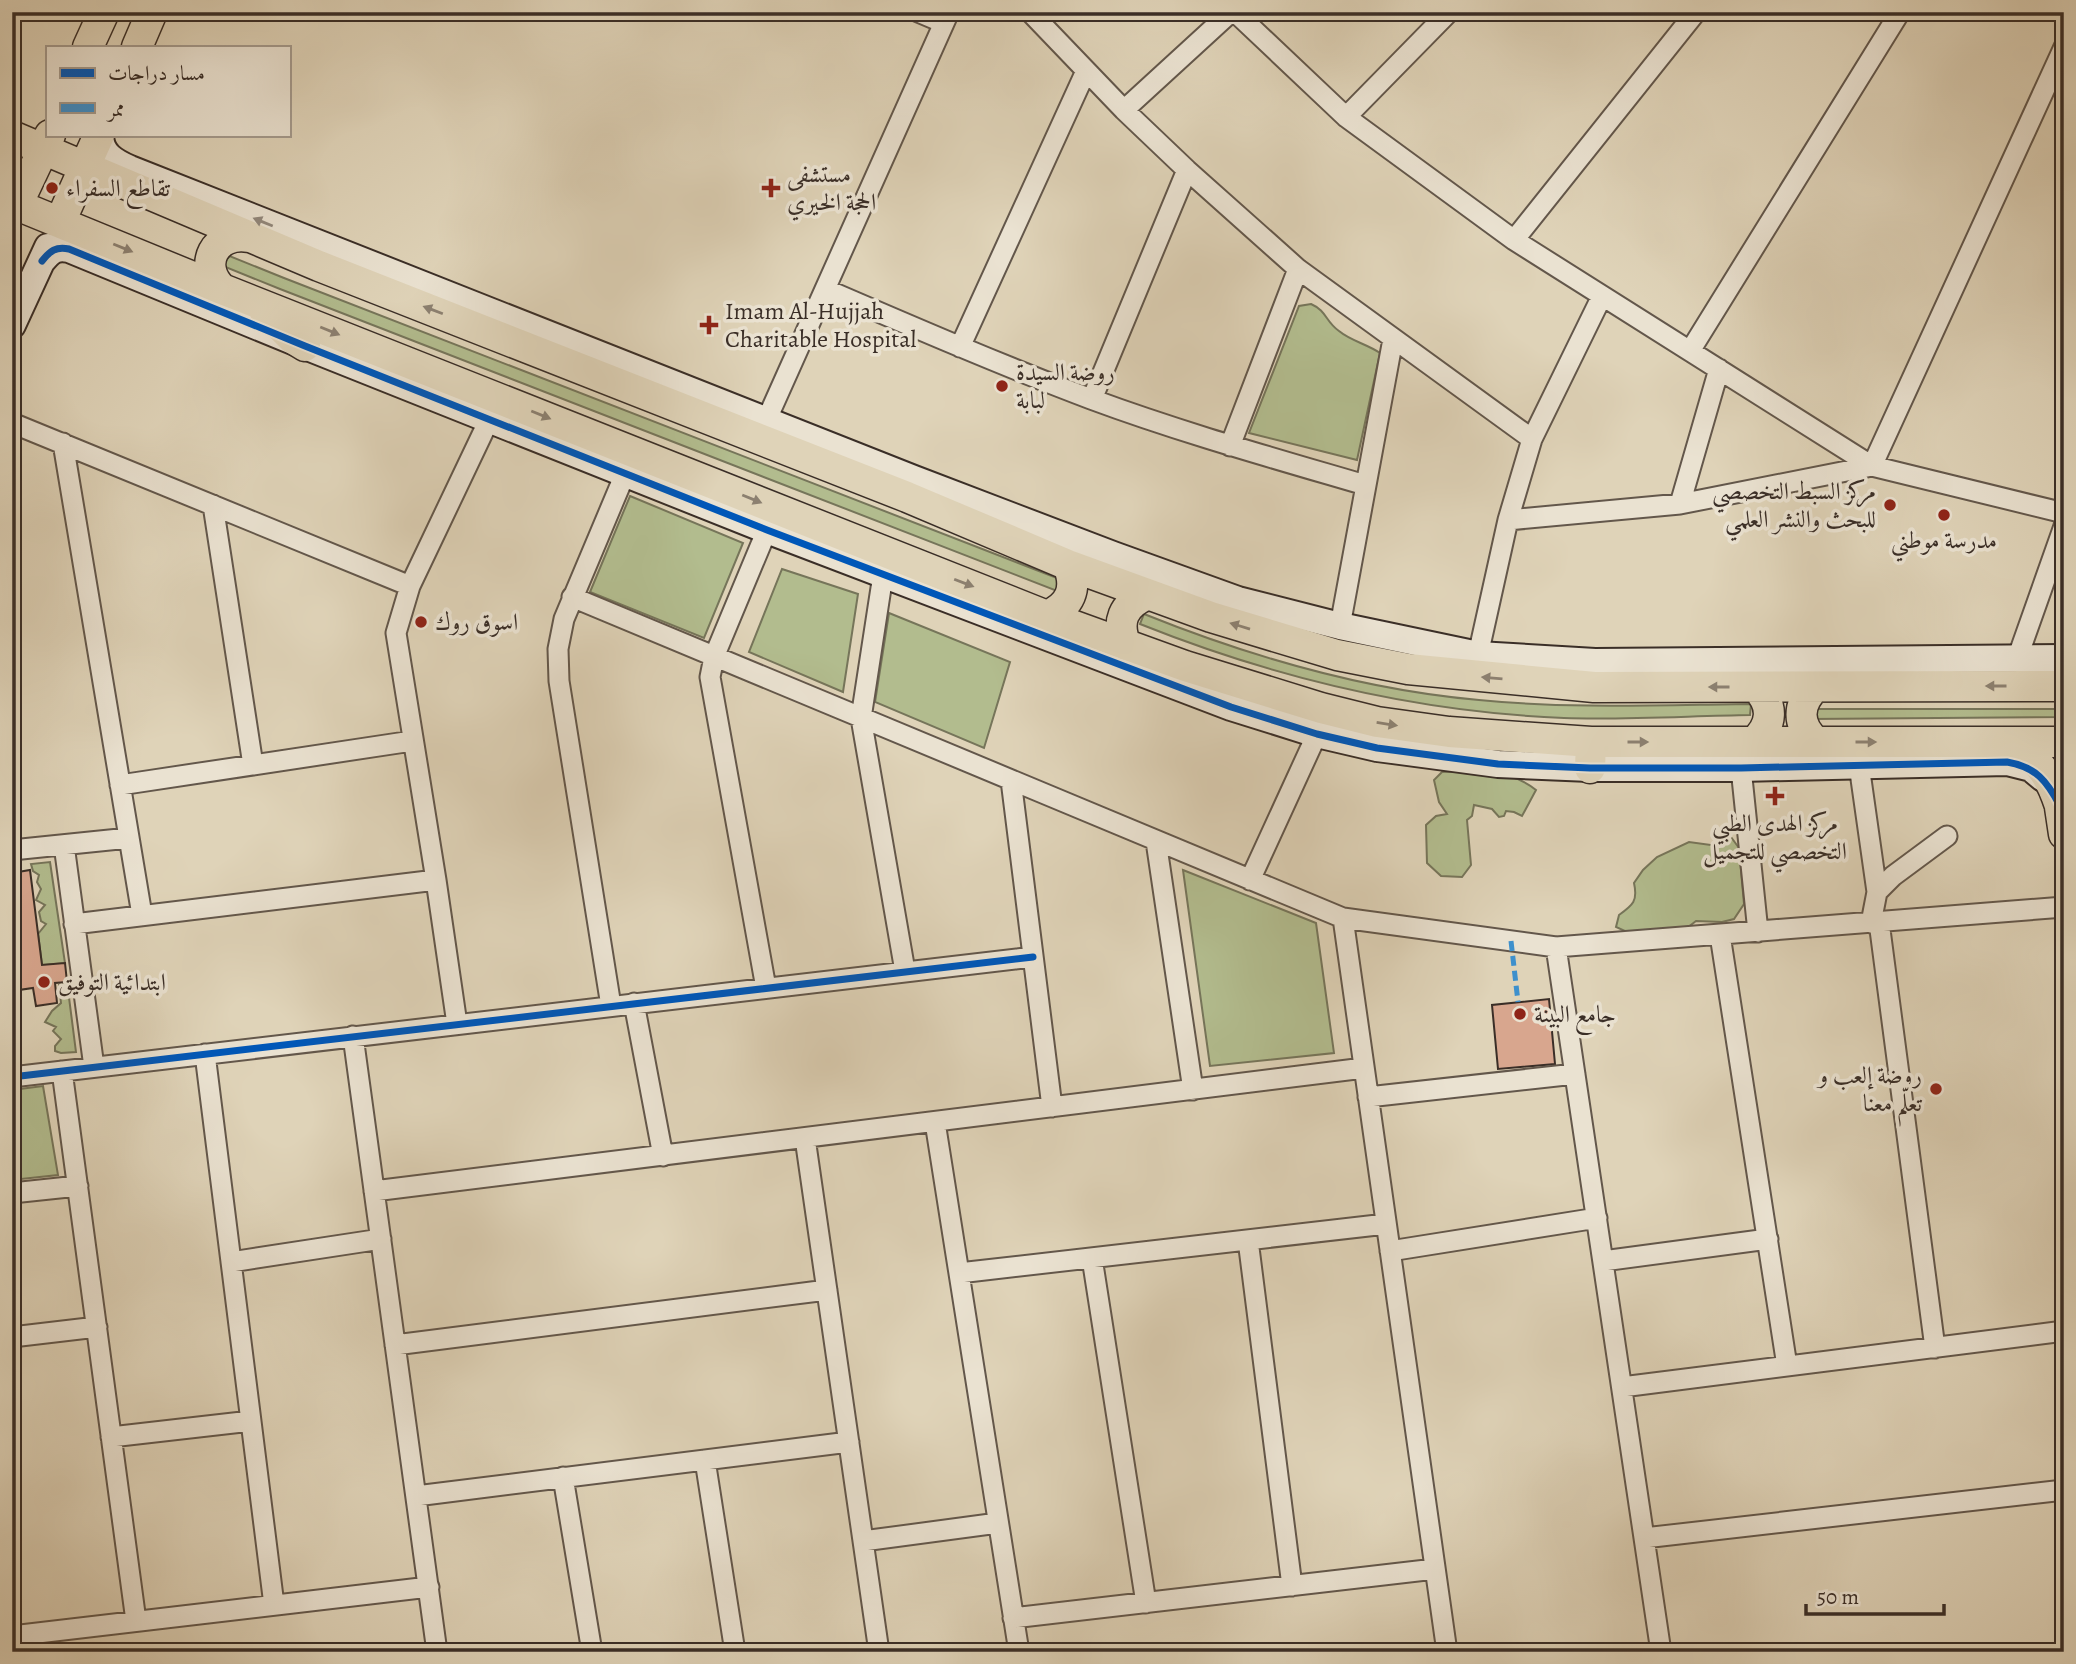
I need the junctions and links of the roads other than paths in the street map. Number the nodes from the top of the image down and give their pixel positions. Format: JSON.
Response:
{"nodes":[{"id":1,"x":104,"y":12,"type":"edge"},
{"id":2,"x":152,"y":12,"type":"edge"},
{"id":3,"x":918,"y":12,"type":"edge"},
{"id":4,"x":1030,"y":12,"type":"edge"},
{"id":5,"x":1233,"y":12,"type":"edge"},
{"id":6,"x":1449,"y":12,"type":"edge"},
{"id":7,"x":1696,"y":12,"type":"edge"},
{"id":8,"x":1900,"y":12,"type":"edge"},
{"id":9,"x":946,"y":18,"type":"edge"},
{"id":10,"x":88,"y":46,"type":"edge"},
{"id":11,"x":137,"y":46,"type":"edge"},
{"id":12,"x":2064,"y":47,"type":"edge"},
{"id":13,"x":1086,"y":71,"type":"junction"},
{"id":14,"x":1124,"y":110,"type":"junction"},
{"id":15,"x":1346,"y":117,"type":"junction"},
{"id":16,"x":12,"y":136,"type":"edge"},
{"id":17,"x":100,"y":136,"type":"edge"},
{"id":18,"x":100,"y":136,"type":"edge"},
{"id":19,"x":46,"y":142,"type":"edge"},
{"id":20,"x":85,"y":166,"type":"junction"},
{"id":21,"x":1187,"y":170,"type":"junction"},
{"id":22,"x":14,"y":208,"type":"edge"},
{"id":23,"x":60,"y":222,"type":"junction"},
{"id":24,"x":249,"y":237,"type":"junction"},
{"id":25,"x":1514,"y":240,"type":"junction"},
{"id":26,"x":323,"y":256,"type":"junction"},
{"id":27,"x":41,"y":261,"type":"junction"},
{"id":28,"x":1298,"y":269,"type":"junction"},
{"id":29,"x":825,"y":289,"type":"junction"},
{"id":30,"x":233,"y":293,"type":"junction"},
{"id":31,"x":1602,"y":296,"type":"junction"},
{"id":32,"x":12,"y":325,"type":"edge"},
{"id":33,"x":1393,"y":339,"type":"junction"},
{"id":34,"x":304,"y":346,"type":"junction"},
{"id":35,"x":960,"y":347,"type":"junction"},
{"id":36,"x":1690,"y":351,"type":"junction"},
{"id":37,"x":1719,"y":369,"type":"junction"},
{"id":38,"x":1092,"y":399,"type":"junction"},
{"id":39,"x":489,"y":420,"type":"junction"},
{"id":40,"x":766,"y":421,"type":"junction"},
{"id":41,"x":12,"y":423,"type":"edge"},
{"id":42,"x":1532,"y":439,"type":"junction"},
{"id":43,"x":62,"y":443,"type":"junction"},
{"id":44,"x":1230,"y":446,"type":"junction"},
{"id":45,"x":1872,"y":466,"type":"junction"},
{"id":46,"x":625,"y":474,"type":"junction"},
{"id":47,"x":1365,"y":485,"type":"junction"},
{"id":48,"x":910,"y":488,"type":"junction"},
{"id":49,"x":1681,"y":503,"type":"junction"},
{"id":50,"x":213,"y":505,"type":"junction"},
{"id":51,"x":2064,"y":513,"type":"edge"},
{"id":52,"x":1508,"y":520,"type":"junction"},
{"id":53,"x":2064,"y":526,"type":"edge"},
{"id":54,"x":767,"y":530,"type":"junction"},
{"id":55,"x":885,"y":564,"type":"junction"},
{"id":56,"x":1068,"y":565,"type":"junction"},
{"id":57,"x":410,"y":586,"type":"junction"},
{"id":58,"x":1146,"y":595,"type":"junction"},
{"id":59,"x":572,"y":597,"type":"junction"},
{"id":60,"x":1047,"y":616,"type":"junction"},
{"id":61,"x":1340,"y":626,"type":"junction"},
{"id":62,"x":1126,"y":645,"type":"junction"},
{"id":63,"x":1478,"y":654,"type":"junction"},
{"id":64,"x":714,"y":657,"type":"junction"},
{"id":65,"x":2017,"y":659,"type":"junction"},
{"id":66,"x":2064,"y":659,"type":"edge"},
{"id":67,"x":1594,"y":674,"type":"junction"},
{"id":68,"x":2064,"y":686,"type":"edge"},
{"id":69,"x":1756,"y":687,"type":"junction"},
{"id":70,"x":1815,"y":687,"type":"junction"},
{"id":71,"x":860,"y":718,"type":"junction"},
{"id":72,"x":1317,"y":734,"type":"junction"},
{"id":73,"x":412,"y":741,"type":"junction"},
{"id":74,"x":1815,"y":741,"type":"junction"},
{"id":75,"x":1990,"y":742,"type":"junction"},
{"id":76,"x":2057,"y":742,"type":"edge"},
{"id":77,"x":1591,"y":755,"type":"junction"},
{"id":78,"x":1748,"y":755,"type":"junction"},
{"id":79,"x":253,"y":765,"type":"junction"},
{"id":80,"x":1859,"y":765,"type":"junction"},
{"id":81,"x":1012,"y":780,"type":"junction"},
{"id":82,"x":120,"y":785,"type":"junction"},
{"id":83,"x":2062,"y":820,"type":"edge"},
{"id":84,"x":1947,"y":836,"type":"dead end"},
{"id":85,"x":129,"y":838,"type":"junction"},
{"id":86,"x":1156,"y":841,"type":"junction"},
{"id":87,"x":64,"y":845,"type":"junction"},
{"id":88,"x":12,"y":850,"type":"edge"},
{"id":89,"x":436,"y":880,"type":"junction"},
{"id":90,"x":1250,"y":880,"type":"junction"},
{"id":91,"x":1877,"y":892,"type":"junction"},
{"id":92,"x":2064,"y":907,"type":"edge"},
{"id":93,"x":142,"y":915,"type":"junction"},
{"id":94,"x":1342,"y":918,"type":"junction"},
{"id":95,"x":74,"y":923,"type":"junction"},
{"id":96,"x":1875,"y":923,"type":"junction"},
{"id":97,"x":1758,"y":932,"type":"junction"},
{"id":98,"x":1720,"y":935,"type":"junction"},
{"id":99,"x":1556,"y":947,"type":"junction"},
{"id":100,"x":1033,"y":957,"type":"junction"},
{"id":101,"x":905,"y":971,"type":"junction"},
{"id":102,"x":766,"y":988,"type":"junction"},
{"id":103,"x":634,"y":1003,"type":"junction"},
{"id":104,"x":611,"y":1006,"type":"junction"},
{"id":105,"x":457,"y":1024,"type":"junction"},
{"id":106,"x":353,"y":1036,"type":"junction"},
{"id":107,"x":205,"y":1054,"type":"junction"},
{"id":108,"x":94,"y":1067,"type":"junction"},
{"id":109,"x":1364,"y":1068,"type":"junction"},
{"id":110,"x":62,"y":1071,"type":"junction"},
{"id":111,"x":1575,"y":1074,"type":"junction"},
{"id":112,"x":12,"y":1077,"type":"edge"},
{"id":113,"x":1192,"y":1090,"type":"junction"},
{"id":114,"x":1368,"y":1097,"type":"junction"},
{"id":115,"x":1052,"y":1107,"type":"junction"},
{"id":116,"x":935,"y":1122,"type":"junction"},
{"id":117,"x":804,"y":1138,"type":"junction"},
{"id":118,"x":663,"y":1156,"type":"junction"},
{"id":119,"x":78,"y":1186,"type":"junction"},
{"id":120,"x":374,"y":1191,"type":"junction"},
{"id":121,"x":12,"y":1193,"type":"edge"},
{"id":122,"x":1597,"y":1219,"type":"junction"},
{"id":123,"x":1386,"y":1224,"type":"junction"},
{"id":124,"x":381,"y":1239,"type":"junction"},
{"id":125,"x":1768,"y":1239,"type":"junction"},
{"id":126,"x":1248,"y":1240,"type":"junction"},
{"id":127,"x":1390,"y":1251,"type":"junction"},
{"id":128,"x":1092,"y":1258,"type":"junction"},
{"id":129,"x":1603,"y":1261,"type":"junction"},
{"id":130,"x":231,"y":1262,"type":"junction"},
{"id":131,"x":959,"y":1273,"type":"junction"},
{"id":132,"x":827,"y":1290,"type":"junction"},
{"id":133,"x":97,"y":1327,"type":"junction"},
{"id":134,"x":2064,"y":1331,"type":"edge"},
{"id":135,"x":12,"y":1337,"type":"edge"},
{"id":136,"x":395,"y":1345,"type":"junction"},
{"id":137,"x":1935,"y":1348,"type":"junction"},
{"id":138,"x":1787,"y":1366,"type":"junction"},
{"id":139,"x":1622,"y":1387,"type":"junction"},
{"id":140,"x":251,"y":1420,"type":"junction"},
{"id":141,"x":111,"y":1437,"type":"junction"},
{"id":142,"x":849,"y":1442,"type":"junction"},
{"id":143,"x":705,"y":1460,"type":"junction"},
{"id":144,"x":563,"y":1478,"type":"junction"},
{"id":145,"x":2064,"y":1490,"type":"edge"},
{"id":146,"x":416,"y":1496,"type":"junction"},
{"id":147,"x":998,"y":1523,"type":"junction"},
{"id":148,"x":1644,"y":1538,"type":"junction"},
{"id":149,"x":863,"y":1541,"type":"junction"},
{"id":150,"x":1435,"y":1569,"type":"junction"},
{"id":151,"x":1292,"y":1586,"type":"junction"},
{"id":152,"x":429,"y":1587,"type":"junction"},
{"id":153,"x":1146,"y":1603,"type":"junction"},
{"id":154,"x":274,"y":1605,"type":"junction"},
{"id":155,"x":1013,"y":1618,"type":"junction"},
{"id":156,"x":136,"y":1621,"type":"junction"},
{"id":157,"x":12,"y":1636,"type":"edge"},
{"id":158,"x":437,"y":1652,"type":"edge"},
{"id":159,"x":592,"y":1652,"type":"edge"},
{"id":160,"x":735,"y":1652,"type":"edge"},
{"id":161,"x":879,"y":1652,"type":"edge"},
{"id":162,"x":1019,"y":1652,"type":"edge"},
{"id":163,"x":1447,"y":1652,"type":"edge"},
{"id":164,"x":1661,"y":1652,"type":"edge"}],
"edges":[{"from":1,"to":10,"type":"main road"},
{"from":2,"to":11,"type":"main road"},
{"from":3,"to":9,"type":"street"},
{"from":4,"to":13,"type":"street"},
{"from":5,"to":14,"type":"street"},
{"from":5,"to":15,"type":"street"},
{"from":6,"to":15,"type":"street"},
{"from":7,"to":25,"type":"street"},
{"from":8,"to":36,"type":"street"},
{"from":9,"to":29,"type":"street"},
{"from":12,"to":45,"type":"street"},
{"from":13,"to":14,"type":"street"},
{"from":13,"to":35,"type":"street"},
{"from":14,"to":21,"type":"street"},
{"from":15,"to":25,"type":"street"},
{"from":16,"to":19,"type":"main road"},
{"from":17,"to":20,"type":"main road"},
{"from":26,"to":18,"type":"street","one_way":true},
{"from":19,"to":20,"type":"main road"},
{"from":19,"to":22,"type":"main road"},
{"from":20,"to":23,"type":"main road"},
{"from":20,"to":24,"type":"main road"},
{"from":21,"to":28,"type":"street"},
{"from":21,"to":38,"type":"street"},
{"from":22,"to":23,"type":"main road"},
{"from":23,"to":27,"type":"street"},
{"from":23,"to":30,"type":"main road","one_way":true},
{"from":24,"to":26,"type":"main road"},
{"from":24,"to":30,"type":"main road"},
{"from":25,"to":31,"type":"street"},
{"from":26,"to":40,"type":"street"},
{"from":48,"to":26,"type":"main road","one_way":true},
{"from":27,"to":32,"type":"street"},
{"from":27,"to":34,"type":"street"},
{"from":28,"to":33,"type":"street"},
{"from":28,"to":44,"type":"street"},
{"from":29,"to":35,"type":"street"},
{"from":29,"to":40,"type":"street"},
{"from":30,"to":34,"type":"main road"},
{"from":30,"to":55,"type":"main road","one_way":true},
{"from":31,"to":36,"type":"street"},
{"from":31,"to":42,"type":"street"},
{"from":33,"to":42,"type":"street"},
{"from":33,"to":47,"type":"street"},
{"from":34,"to":39,"type":"street"},
{"from":35,"to":38,"type":"street"},
{"from":36,"to":37,"type":"street"},
{"from":37,"to":45,"type":"street"},
{"from":37,"to":49,"type":"street"},
{"from":38,"to":44,"type":"street"},
{"from":39,"to":46,"type":"street"},
{"from":39,"to":57,"type":"street"},
{"from":40,"to":48,"type":"street"},
{"from":41,"to":43,"type":"street"},
{"from":42,"to":52,"type":"street"},
{"from":43,"to":50,"type":"street"},
{"from":43,"to":82,"type":"street"},
{"from":44,"to":47,"type":"street"},
{"from":45,"to":49,"type":"street"},
{"from":45,"to":51,"type":"street"},
{"from":46,"to":54,"type":"street"},
{"from":46,"to":59,"type":"street"},
{"from":47,"to":61,"type":"street"},
{"from":48,"to":56,"type":"main road"},
{"from":48,"to":61,"type":"street"},
{"from":49,"to":52,"type":"street"},
{"from":50,"to":57,"type":"street"},
{"from":50,"to":79,"type":"street"},
{"from":52,"to":63,"type":"street"},
{"from":53,"to":65,"type":"street"},
{"from":54,"to":55,"type":"street"},
{"from":54,"to":64,"type":"street"},
{"from":55,"to":60,"type":"main road","one_way":true},
{"from":55,"to":71,"type":"street"},
{"from":55,"to":72,"type":"street"},
{"from":56,"to":58,"type":"main road"},
{"from":56,"to":60,"type":"main road"},
{"from":57,"to":73,"type":"street"},
{"from":58,"to":62,"type":"main road"},
{"from":67,"to":58,"type":"main road","one_way":true},
{"from":59,"to":64,"type":"street"},
{"from":59,"to":104,"type":"street"},
{"from":60,"to":62,"type":"main road"},
{"from":61,"to":63,"type":"street"},
{"from":62,"to":77,"type":"main road","one_way":true},
{"from":63,"to":67,"type":"street"},
{"from":64,"to":71,"type":"street"},
{"from":64,"to":102,"type":"street"},
{"from":65,"to":66,"type":"street"},
{"from":65,"to":67,"type":"street"},
{"from":69,"to":67,"type":"main road","one_way":true},
{"from":68,"to":70,"type":"main road","one_way":true},
{"from":69,"to":70,"type":"main road"},
{"from":69,"to":78,"type":"main road"},
{"from":70,"to":74,"type":"main road"},
{"from":71,"to":81,"type":"street"},
{"from":71,"to":101,"type":"street"},
{"from":72,"to":77,"type":"street"},
{"from":72,"to":90,"type":"street"},
{"from":73,"to":79,"type":"street"},
{"from":73,"to":89,"type":"street"},
{"from":74,"to":75,"type":"main road","one_way":true},
{"from":74,"to":78,"type":"main road"},
{"from":75,"to":76,"type":"main road"},
{"from":75,"to":83,"type":"main road"},
{"from":76,"to":83,"type":"main road"},
{"from":77,"to":78,"type":"main road"},
{"from":78,"to":80,"type":"street"},
{"from":78,"to":97,"type":"street"},
{"from":79,"to":82,"type":"street"},
{"from":80,"to":83,"type":"street"},
{"from":80,"to":91,"type":"street"},
{"from":81,"to":86,"type":"street"},
{"from":81,"to":100,"type":"street"},
{"from":82,"to":85,"type":"street"},
{"from":84,"to":91,"type":"street"},
{"from":85,"to":87,"type":"street"},
{"from":85,"to":93,"type":"street"},
{"from":86,"to":90,"type":"street"},
{"from":86,"to":113,"type":"street"},
{"from":87,"to":88,"type":"street"},
{"from":87,"to":95,"type":"street"},
{"from":89,"to":93,"type":"street"},
{"from":89,"to":105,"type":"street"},
{"from":90,"to":94,"type":"street"},
{"from":91,"to":96,"type":"street"},
{"from":92,"to":96,"type":"street"},
{"from":93,"to":95,"type":"street"},
{"from":94,"to":99,"type":"street"},
{"from":94,"to":109,"type":"street"},
{"from":95,"to":108,"type":"street"},
{"from":96,"to":97,"type":"street"},
{"from":96,"to":137,"type":"street"},
{"from":97,"to":98,"type":"street"},
{"from":98,"to":99,"type":"street"},
{"from":98,"to":125,"type":"street"},
{"from":99,"to":111,"type":"street"},
{"from":100,"to":101,"type":"street"},
{"from":100,"to":115,"type":"street"},
{"from":101,"to":102,"type":"street"},
{"from":102,"to":103,"type":"street"},
{"from":103,"to":104,"type":"street"},
{"from":103,"to":118,"type":"street"},
{"from":104,"to":105,"type":"street"},
{"from":105,"to":106,"type":"street"},
{"from":106,"to":107,"type":"street"},
{"from":106,"to":120,"type":"street"},
{"from":107,"to":108,"type":"street"},
{"from":107,"to":130,"type":"street"},
{"from":108,"to":110,"type":"street"},
{"from":109,"to":113,"type":"street"},
{"from":109,"to":114,"type":"street"},
{"from":110,"to":112,"type":"street"},
{"from":110,"to":119,"type":"street"},
{"from":111,"to":114,"type":"street"},
{"from":111,"to":122,"type":"street"},
{"from":113,"to":115,"type":"street"},
{"from":114,"to":123,"type":"street"},
{"from":115,"to":116,"type":"street"},
{"from":116,"to":117,"type":"street"},
{"from":116,"to":131,"type":"street"},
{"from":117,"to":118,"type":"street"},
{"from":117,"to":132,"type":"street"},
{"from":118,"to":120,"type":"street"},
{"from":119,"to":121,"type":"street"},
{"from":119,"to":133,"type":"street"},
{"from":120,"to":124,"type":"street"},
{"from":122,"to":127,"type":"street"},
{"from":122,"to":129,"type":"street"},
{"from":123,"to":126,"type":"street"},
{"from":123,"to":127,"type":"street"},
{"from":124,"to":130,"type":"street"},
{"from":124,"to":136,"type":"street"},
{"from":125,"to":129,"type":"street"},
{"from":125,"to":138,"type":"street"},
{"from":126,"to":128,"type":"street"},
{"from":126,"to":151,"type":"street"},
{"from":127,"to":150,"type":"street"},
{"from":128,"to":131,"type":"street"},
{"from":128,"to":153,"type":"street"},
{"from":129,"to":139,"type":"street"},
{"from":130,"to":140,"type":"street"},
{"from":131,"to":147,"type":"street"},
{"from":132,"to":136,"type":"street"},
{"from":132,"to":142,"type":"street"},
{"from":133,"to":135,"type":"street"},
{"from":133,"to":141,"type":"street"},
{"from":134,"to":137,"type":"street"},
{"from":136,"to":146,"type":"street"},
{"from":137,"to":138,"type":"street"},
{"from":138,"to":139,"type":"street"},
{"from":139,"to":148,"type":"street"},
{"from":140,"to":141,"type":"street"},
{"from":140,"to":154,"type":"street"},
{"from":141,"to":156,"type":"street"},
{"from":142,"to":143,"type":"street"},
{"from":142,"to":149,"type":"street"},
{"from":143,"to":144,"type":"street"},
{"from":143,"to":160,"type":"street"},
{"from":144,"to":146,"type":"street"},
{"from":144,"to":159,"type":"street"},
{"from":145,"to":148,"type":"street"},
{"from":146,"to":152,"type":"street"},
{"from":147,"to":149,"type":"street"},
{"from":147,"to":155,"type":"street"},
{"from":148,"to":164,"type":"street"},
{"from":149,"to":161,"type":"street"},
{"from":150,"to":151,"type":"street"},
{"from":150,"to":163,"type":"street"},
{"from":151,"to":153,"type":"street"},
{"from":152,"to":154,"type":"street"},
{"from":152,"to":158,"type":"street"},
{"from":153,"to":155,"type":"street"},
{"from":154,"to":156,"type":"street"},
{"from":155,"to":162,"type":"street"},
{"from":156,"to":157,"type":"street"}]}
